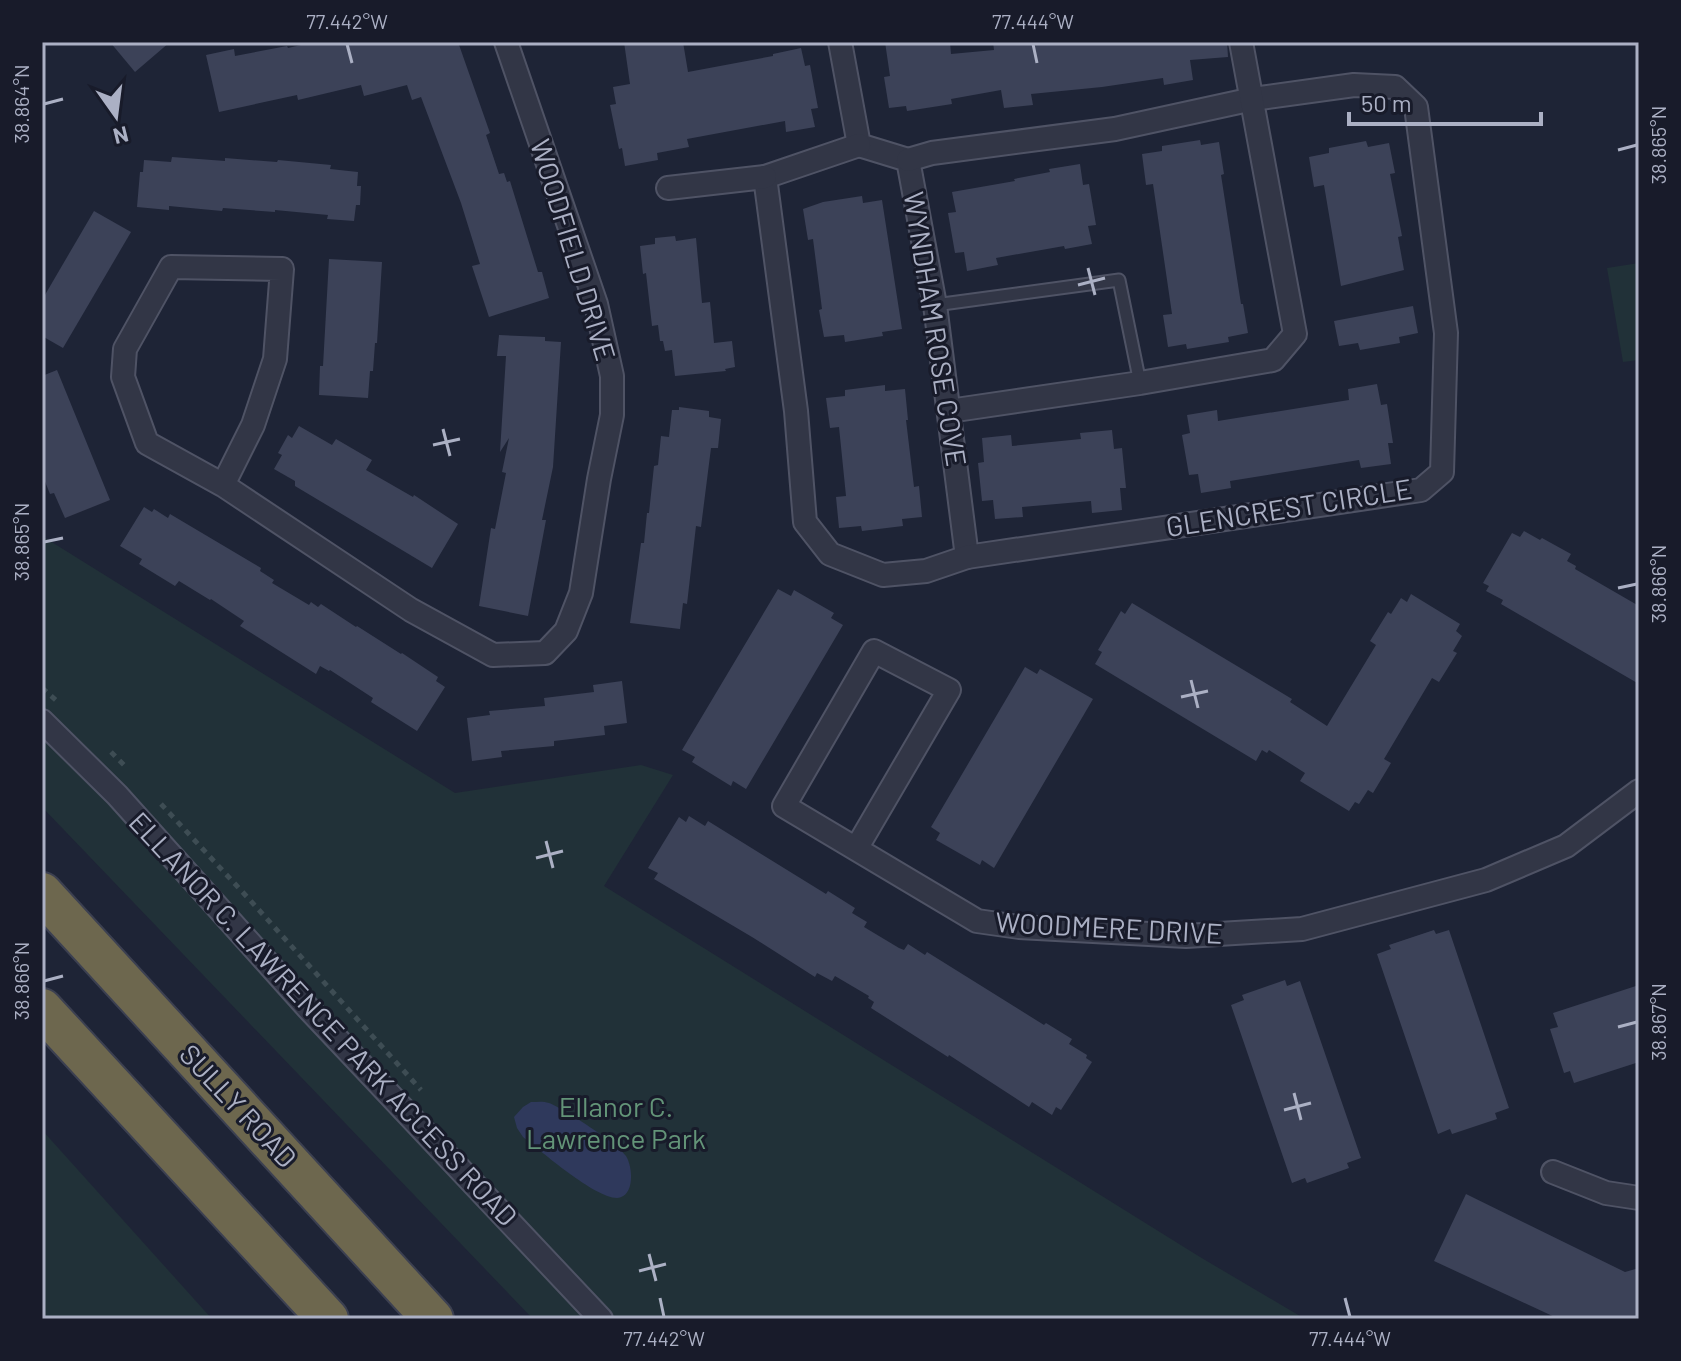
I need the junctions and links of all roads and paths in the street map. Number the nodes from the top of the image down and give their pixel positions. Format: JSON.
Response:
{"nodes":[{"id":1,"x":506,"y":42,"type":"edge"},
{"id":2,"x":840,"y":42,"type":"edge"},
{"id":3,"x":1241,"y":42,"type":"edge"},
{"id":4,"x":1253,"y":99,"type":"junction"},
{"id":5,"x":859,"y":145,"type":"junction"},
{"id":6,"x":908,"y":160,"type":"junction"},
{"id":7,"x":765,"y":177,"type":"junction"},
{"id":8,"x":668,"y":188,"type":"dead end"},
{"id":9,"x":935,"y":305,"type":"junction"},
{"id":10,"x":1140,"y":383,"type":"junction"},
{"id":11,"x":949,"y":411,"type":"junction"},
{"id":12,"x":223,"y":485,"type":"junction"},
{"id":13,"x":967,"y":557,"type":"junction"},
{"id":14,"x":42,"y":688,"type":"edge"},
{"id":15,"x":66,"y":709,"type":"dead end"},
{"id":16,"x":42,"y":721,"type":"edge"},
{"id":17,"x":109,"y":750,"type":"dead end"},
{"id":18,"x":131,"y":772,"type":"dead end"},
{"id":19,"x":1639,"y":791,"type":"edge"},
{"id":20,"x":152,"y":795,"type":"dead end"},
{"id":21,"x":856,"y":849,"type":"junction"},
{"id":22,"x":42,"y":893,"type":"edge"},
{"id":23,"x":42,"y":1009,"type":"edge"},
{"id":24,"x":428,"y":1098,"type":"dead end"},
{"id":25,"x":1553,"y":1172,"type":"dead end"},
{"id":26,"x":1639,"y":1198,"type":"edge"},
{"id":27,"x":371,"y":1249,"type":"junction"},
{"id":28,"x":328,"y":1319,"type":"edge"},
{"id":29,"x":433,"y":1319,"type":"edge"},
{"id":30,"x":441,"y":1319,"type":"edge"},
{"id":31,"x":601,"y":1319,"type":"edge"}],
"edges":[{"from":1,"to":12,"type":"street","name":"WOODFIELD DRIVE"},
{"from":2,"to":5,"type":"street"},
{"from":3,"to":4,"type":"street"},
{"from":4,"to":6,"type":"street","name":"GLENCREST CIRCLE"},
{"from":4,"to":10,"type":"street"},
{"from":4,"to":13,"type":"street","name":"GLENCREST CIRCLE"},
{"from":5,"to":6,"type":"street","name":"WYNDHAM ROSE COVE"},
{"from":5,"to":7,"type":"street"},
{"from":6,"to":9,"type":"street","name":"WYNDHAM ROSE COVE"},
{"from":7,"to":8,"type":"street"},
{"from":7,"to":13,"type":"street","name":"GLENCREST CIRCLE"},
{"from":9,"to":10,"type":"lane"},
{"from":9,"to":11,"type":"street","name":"WYNDHAM ROSE COVE"},
{"from":10,"to":11,"type":"street"},
{"from":11,"to":13,"type":"street","name":"WYNDHAM ROSE COVE"},
{"from":12,"to":12,"type":"street","name":"WOODFIELD DRIVE"},
{"from":14,"to":15,"type":"path"},
{"from":16,"to":31,"type":"street","name":"ELLANOR C. LAWRENCE PARK ACCESS ROAD"},
{"from":17,"to":18,"type":"path"},
{"from":19,"to":21,"type":"street","name":"WOODMERE DRIVE"},
{"from":20,"to":24,"type":"path"},
{"from":21,"to":21,"type":"street","name":"WOODMERE DRIVE"},
{"from":22,"to":27,"type":"highway","name":"SULLY ROAD"},
{"from":23,"to":28,"type":"highway"},
{"from":25,"to":26,"type":"street"},
{"from":27,"to":29,"type":"highway","name":"SULLY ROAD"},
{"from":27,"to":30,"type":"highway"}]}
